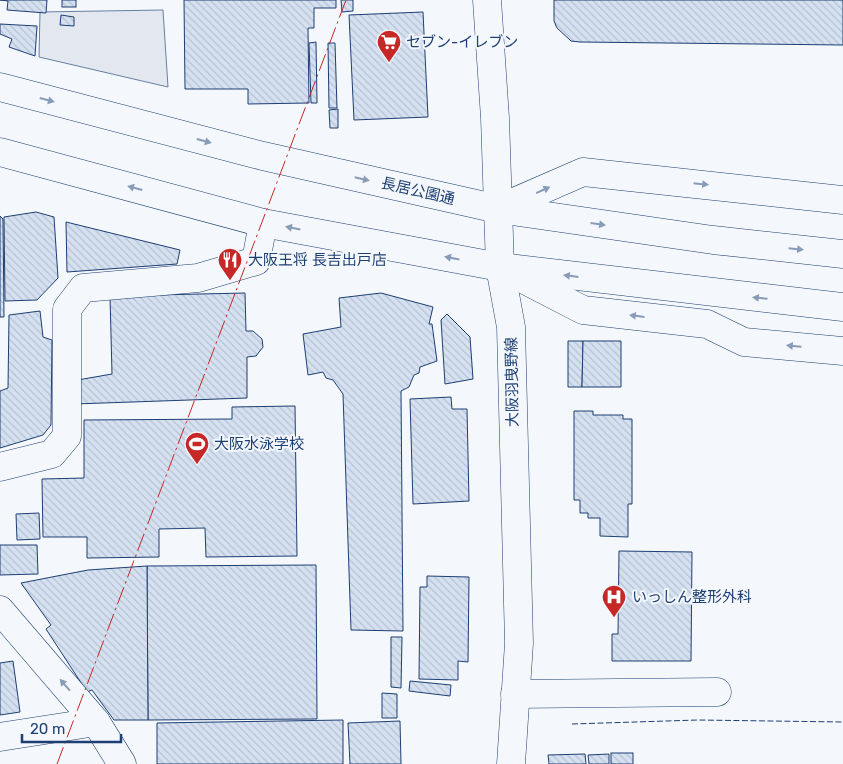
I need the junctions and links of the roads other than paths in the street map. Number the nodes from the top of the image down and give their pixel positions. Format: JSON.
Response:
{"nodes":[{"id":1,"x":487,"y":0,"type":"edge"},
{"id":2,"x":0,"y":88,"type":"edge"},
{"id":3,"x":0,"y":152,"type":"edge"},
{"id":4,"x":843,"y":200,"type":"edge"},
{"id":5,"x":498,"y":209,"type":"junction"},
{"id":6,"x":264,"y":223,"type":"junction"},
{"id":7,"x":843,"y":254,"type":"edge"},
{"id":8,"x":500,"y":267,"type":"junction"},
{"id":9,"x":843,"y":307,"type":"edge"},
{"id":10,"x":843,"y":351,"type":"edge"},
{"id":11,"x":0,"y":467,"type":"edge"},
{"id":12,"x":0,"y":610,"type":"edge"},
{"id":13,"x":717,"y":692,"type":"dead end"},
{"id":14,"x":515,"y":694,"type":"junction"},
{"id":15,"x":96,"y":722,"type":"junction"},
{"id":16,"x":0,"y":737,"type":"edge"},
{"id":17,"x":122,"y":764,"type":"edge"},
{"id":18,"x":511,"y":764,"type":"edge"}],
"edges":[{"from":1,"to":5,"type":"main road","name":"大阪羽曳野線"},
{"from":2,"to":5,"type":"main road","name":"長居公園通","one_way":true},
{"from":6,"to":3,"type":"main road","one_way":true},
{"from":5,"to":4,"type":"main road","one_way":true},
{"from":5,"to":7,"type":"main road","name":"長居公園通","one_way":true},
{"from":5,"to":8,"type":"main road","name":"大阪羽曳野線"},
{"from":8,"to":6,"type":"main road","one_way":true},
{"from":6,"to":11,"type":"main road"},
{"from":9,"to":8,"type":"main road","one_way":true},
{"from":10,"to":8,"type":"main road","one_way":true},
{"from":8,"to":14,"type":"main road","name":"大阪羽曳野線"},
{"from":15,"to":12,"type":"main road","one_way":true},
{"from":13,"to":14,"type":"main road"},
{"from":14,"to":18,"type":"main road","name":"大阪羽曳野線"},
{"from":15,"to":16,"type":"main road"},
{"from":15,"to":17,"type":"main road"}]}
